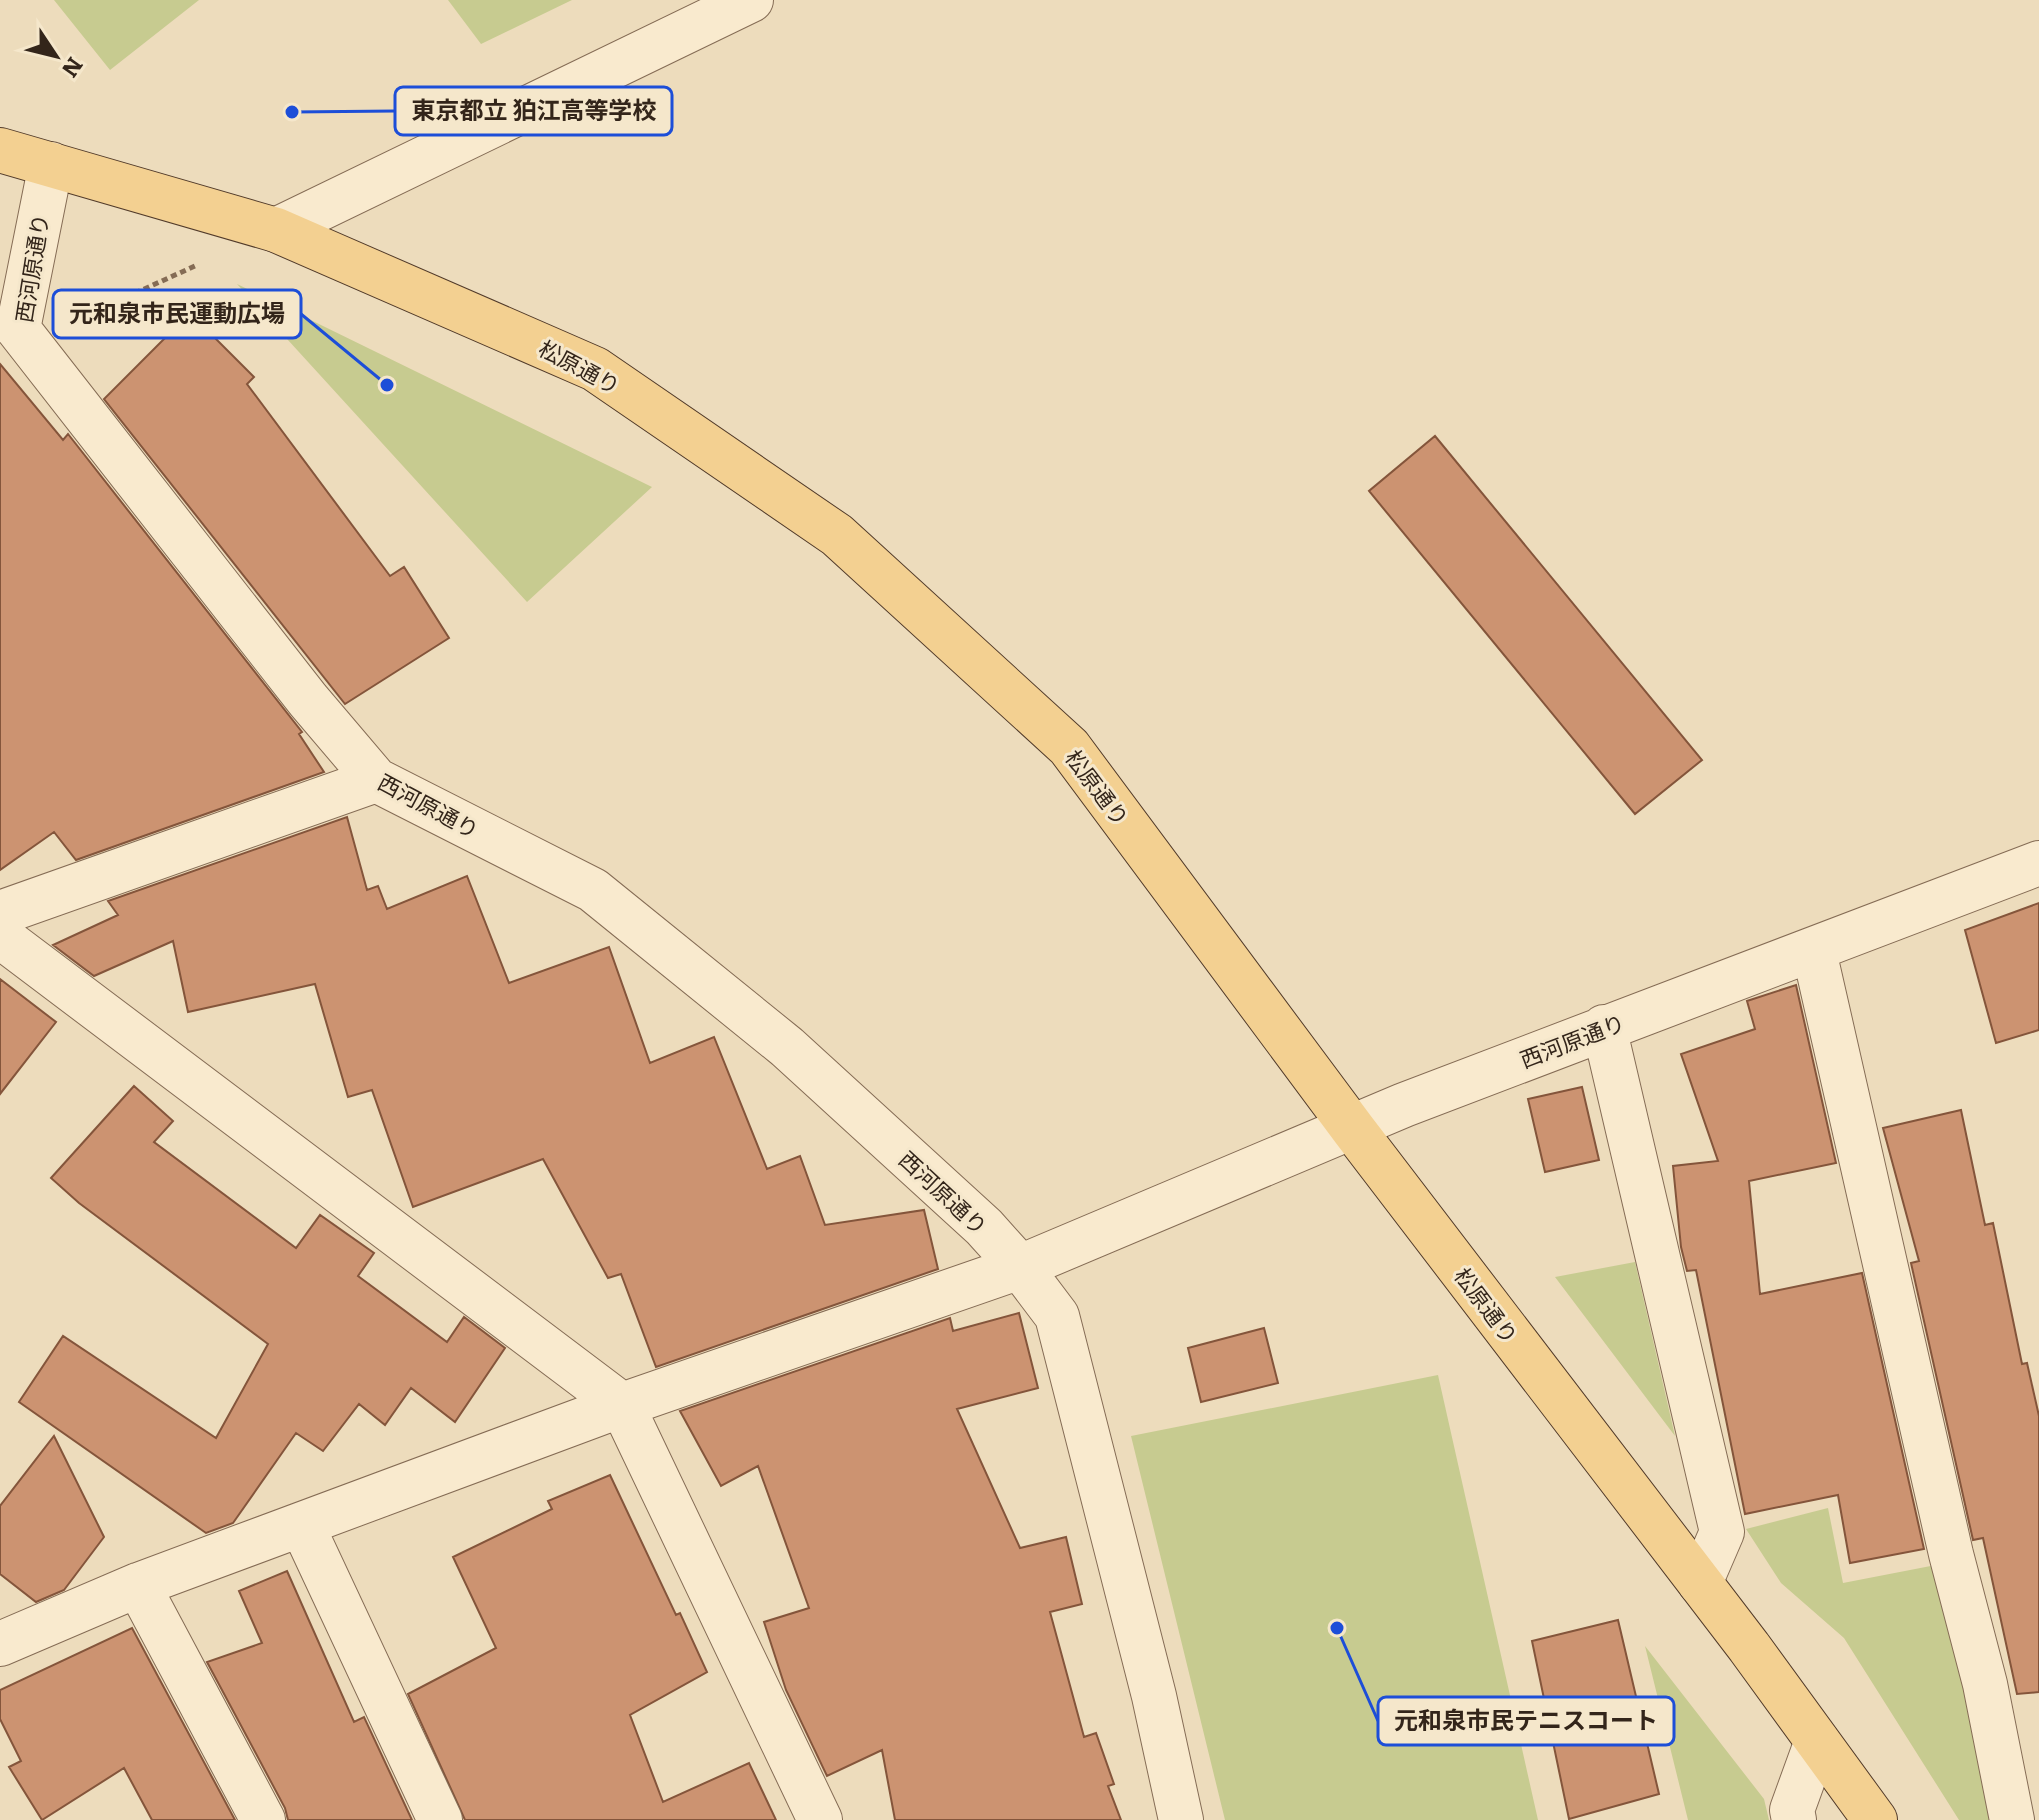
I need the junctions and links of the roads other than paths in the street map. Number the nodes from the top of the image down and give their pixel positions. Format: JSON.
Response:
{"nodes":[{"id":1,"x":751,"y":0,"type":"edge"},
{"id":2,"x":0,"y":150,"type":"edge"},
{"id":3,"x":51,"y":164,"type":"junction"},
{"id":4,"x":276,"y":230,"type":"junction"},
{"id":5,"x":9,"y":333,"type":"edge"},
{"id":6,"x":376,"y":780,"type":"junction"},
{"id":7,"x":2039,"y":863,"type":"edge"},
{"id":8,"x":0,"y":913,"type":"edge"},
{"id":9,"x":0,"y":936,"type":"edge"},
{"id":10,"x":1814,"y":951,"type":"junction"},
{"id":11,"x":1604,"y":1027,"type":"junction"},
{"id":12,"x":1353,"y":1129,"type":"junction"},
{"id":13,"x":1020,"y":1267,"type":"junction"},
{"id":14,"x":622,"y":1405,"type":"junction"},
{"id":15,"x":302,"y":1525,"type":"junction"},
{"id":16,"x":1700,"y":1583,"type":"junction"},
{"id":17,"x":138,"y":1585,"type":"junction"},
{"id":18,"x":0,"y":1644,"type":"edge"},
{"id":19,"x":1817,"y":1741,"type":"junction"},
{"id":20,"x":263,"y":1820,"type":"edge"},
{"id":21,"x":440,"y":1820,"type":"edge"},
{"id":22,"x":820,"y":1820,"type":"edge"},
{"id":23,"x":1181,"y":1820,"type":"edge"},
{"id":24,"x":1794,"y":1820,"type":"edge"},
{"id":25,"x":1875,"y":1820,"type":"edge"},
{"id":26,"x":2012,"y":1820,"type":"edge"}],
"edges":[{"from":1,"to":4,"type":"street"},
{"from":2,"to":3,"type":"main road","name":"松原通り"},
{"from":3,"to":4,"type":"main road","name":"松原通り"},
{"from":3,"to":5,"type":"street","name":"西河原通り"},
{"from":4,"to":12,"type":"main road","name":"松原通り"},
{"from":5,"to":6,"type":"street","name":"西河原通り"},
{"from":6,"to":8,"type":"street"},
{"from":6,"to":13,"type":"street","name":"西河原通り"},
{"from":7,"to":10,"type":"street","name":"西河原通り"},
{"from":9,"to":14,"type":"street"},
{"from":10,"to":11,"type":"street","name":"西河原通り"},
{"from":10,"to":26,"type":"street"},
{"from":11,"to":12,"type":"street","name":"西河原通り"},
{"from":11,"to":16,"type":"street"},
{"from":12,"to":13,"type":"street","name":"西河原通り"},
{"from":12,"to":16,"type":"main road","name":"松原通り"},
{"from":13,"to":14,"type":"street"},
{"from":13,"to":23,"type":"street","name":"西河原通り"},
{"from":14,"to":15,"type":"street"},
{"from":14,"to":22,"type":"street"},
{"from":15,"to":17,"type":"street"},
{"from":15,"to":21,"type":"street"},
{"from":16,"to":19,"type":"main road","name":"松原通り"},
{"from":17,"to":18,"type":"street"},
{"from":17,"to":20,"type":"street"},
{"from":19,"to":24,"type":"street"},
{"from":19,"to":25,"type":"main road","name":"松原通り"}]}
